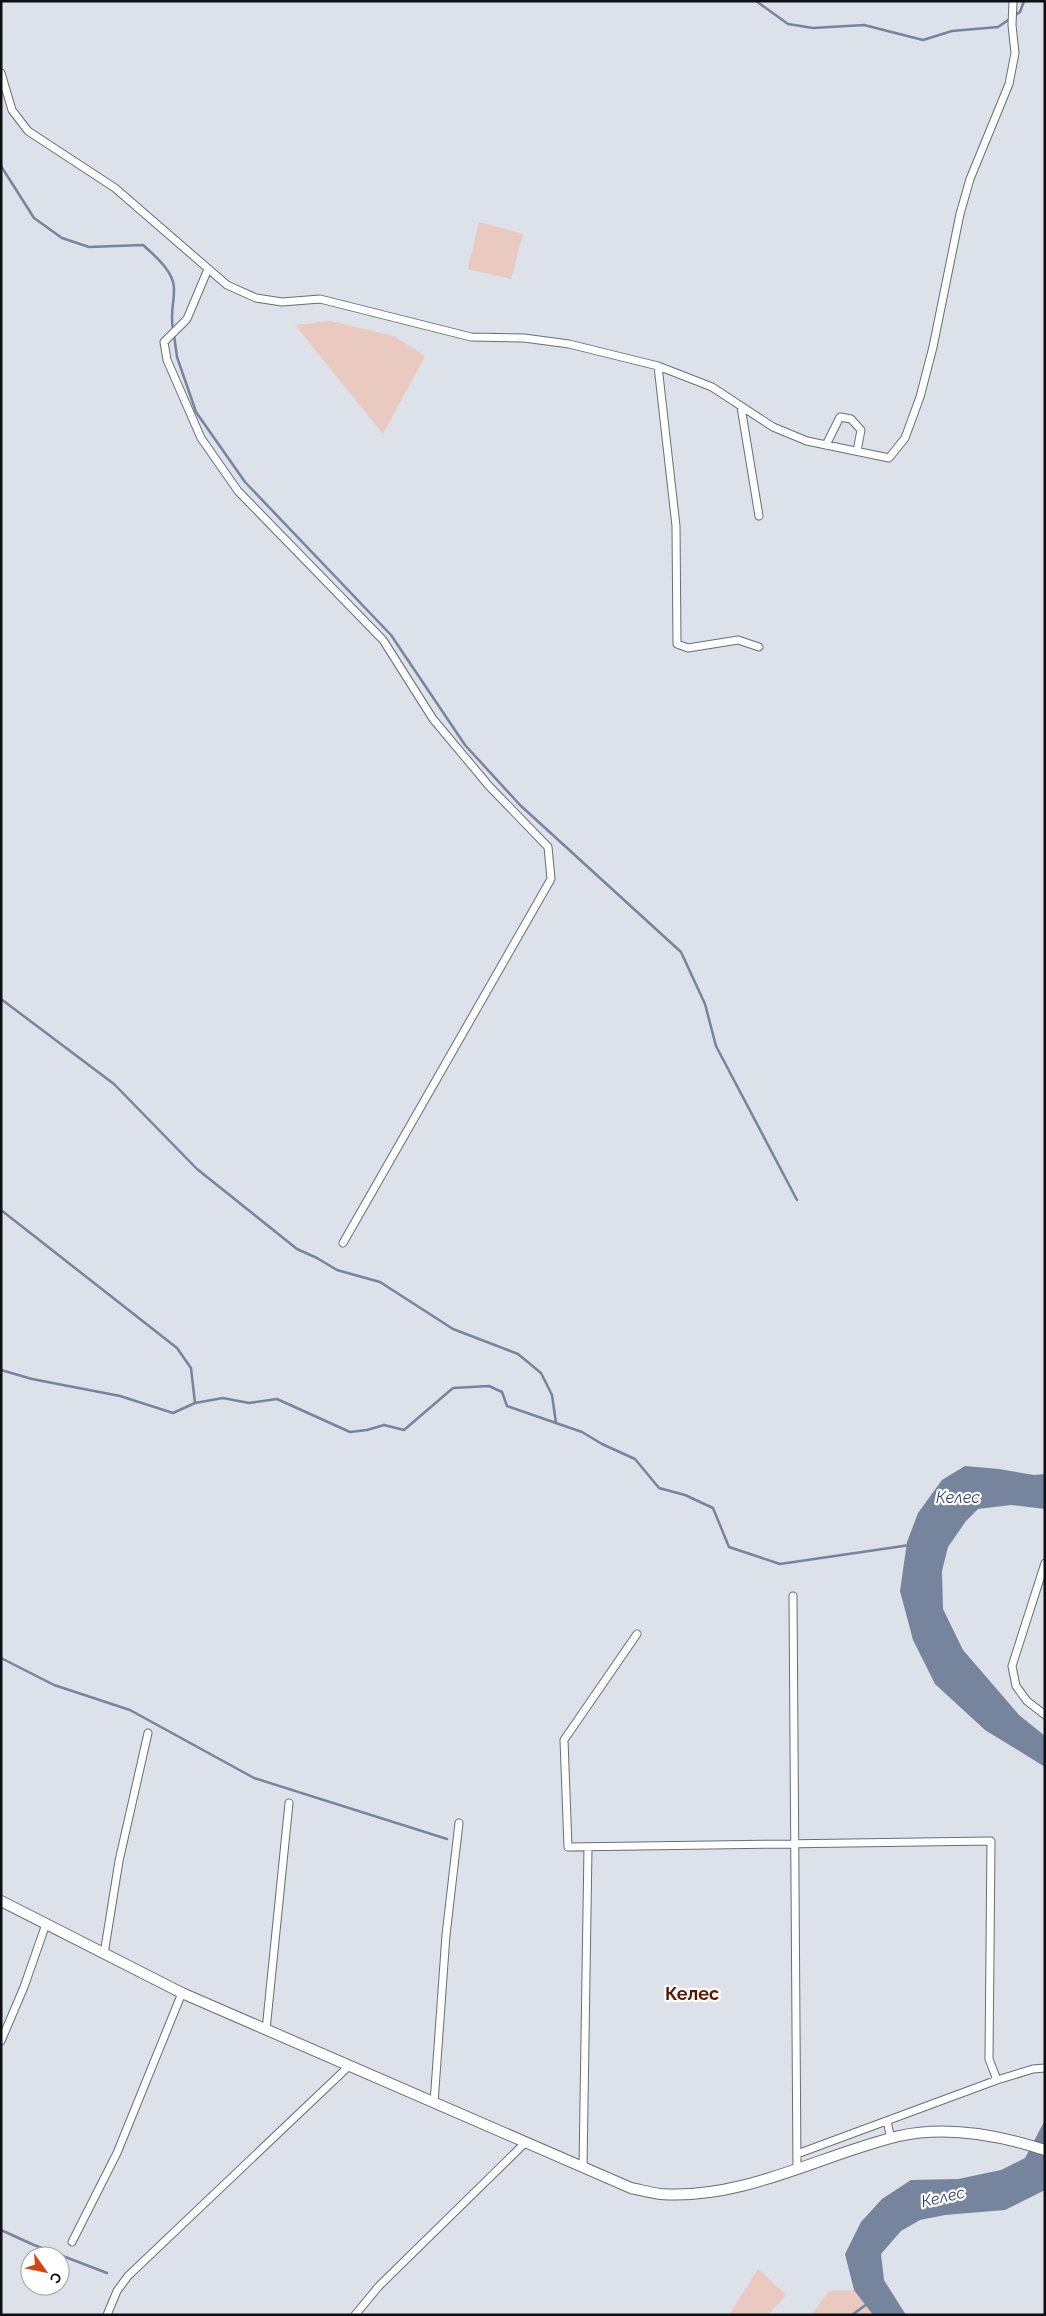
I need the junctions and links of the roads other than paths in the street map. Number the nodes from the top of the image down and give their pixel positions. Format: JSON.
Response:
{"nodes":[{"id":1,"x":1013,"y":1,"type":"edge"},
{"id":2,"x":1,"y":73,"type":"edge"},
{"id":3,"x":208,"y":268,"type":"junction"},
{"id":4,"x":658,"y":366,"type":"junction"},
{"id":5,"x":740,"y":407,"type":"junction"},
{"id":6,"x":826,"y":445,"type":"junction"},
{"id":7,"x":857,"y":451,"type":"junction"},
{"id":8,"x":759,"y":516,"type":"dead end"},
{"id":9,"x":759,"y":647,"type":"dead end"},
{"id":10,"x":343,"y":1243,"type":"dead end"},
{"id":11,"x":1045,"y":1564,"type":"edge"},
{"id":12,"x":793,"y":1596,"type":"dead end"},
{"id":13,"x":637,"y":1634,"type":"dead end"},
{"id":14,"x":1045,"y":1716,"type":"edge"},
{"id":15,"x":148,"y":1733,"type":"dead end"},
{"id":16,"x":288,"y":1803,"type":"dead end"},
{"id":17,"x":459,"y":1824,"type":"dead end"},
{"id":18,"x":795,"y":1844,"type":"junction"},
{"id":19,"x":588,"y":1846,"type":"junction"},
{"id":20,"x":1,"y":1901,"type":"edge"},
{"id":21,"x":46,"y":1924,"type":"junction"},
{"id":22,"x":104,"y":1954,"type":"junction"},
{"id":23,"x":182,"y":1993,"type":"junction"},
{"id":24,"x":266,"y":2030,"type":"junction"},
{"id":25,"x":1,"y":2041,"type":"edge"},
{"id":26,"x":349,"y":2066,"type":"junction"},
{"id":27,"x":1045,"y":2068,"type":"edge"},
{"id":28,"x":997,"y":2080,"type":"junction"},
{"id":29,"x":434,"y":2103,"type":"junction"},
{"id":30,"x":887,"y":2121,"type":"junction"},
{"id":31,"x":892,"y":2139,"type":"junction"},
{"id":32,"x":525,"y":2143,"type":"junction"},
{"id":33,"x":1045,"y":2150,"type":"edge"},
{"id":34,"x":797,"y":2154,"type":"junction"},
{"id":35,"x":583,"y":2168,"type":"junction"},
{"id":36,"x":797,"y":2169,"type":"junction"},
{"id":37,"x":72,"y":2242,"type":"dead end"},
{"id":38,"x":107,"y":2315,"type":"edge"},
{"id":39,"x":355,"y":2315,"type":"edge"}],
"edges":[{"from":1,"to":7,"type":"street"},
{"from":2,"to":3,"type":"street"},
{"from":3,"to":4,"type":"street"},
{"from":3,"to":10,"type":"street"},
{"from":4,"to":5,"type":"street"},
{"from":4,"to":9,"type":"street"},
{"from":5,"to":6,"type":"street"},
{"from":5,"to":8,"type":"street"},
{"from":6,"to":7,"type":"street"},
{"from":6,"to":7,"type":"street"},
{"from":11,"to":14,"type":"street"},
{"from":12,"to":18,"type":"street"},
{"from":13,"to":19,"type":"street"},
{"from":15,"to":22,"type":"street"},
{"from":16,"to":24,"type":"street"},
{"from":17,"to":29,"type":"street"},
{"from":18,"to":19,"type":"street"},
{"from":18,"to":28,"type":"street"},
{"from":18,"to":34,"type":"street"},
{"from":19,"to":35,"type":"street"},
{"from":20,"to":21,"type":"main road"},
{"from":21,"to":22,"type":"main road"},
{"from":21,"to":25,"type":"street"},
{"from":22,"to":23,"type":"main road"},
{"from":23,"to":24,"type":"main road"},
{"from":23,"to":37,"type":"street"},
{"from":24,"to":26,"type":"main road"},
{"from":26,"to":29,"type":"main road"},
{"from":26,"to":38,"type":"street"},
{"from":27,"to":28,"type":"street"},
{"from":28,"to":30,"type":"street"},
{"from":29,"to":32,"type":"main road"},
{"from":30,"to":31,"type":"street"},
{"from":30,"to":34,"type":"street"},
{"from":31,"to":33,"type":"main road"},
{"from":31,"to":36,"type":"main road"},
{"from":32,"to":35,"type":"main road"},
{"from":32,"to":39,"type":"street"},
{"from":34,"to":36,"type":"street"},
{"from":35,"to":36,"type":"main road"}]}
